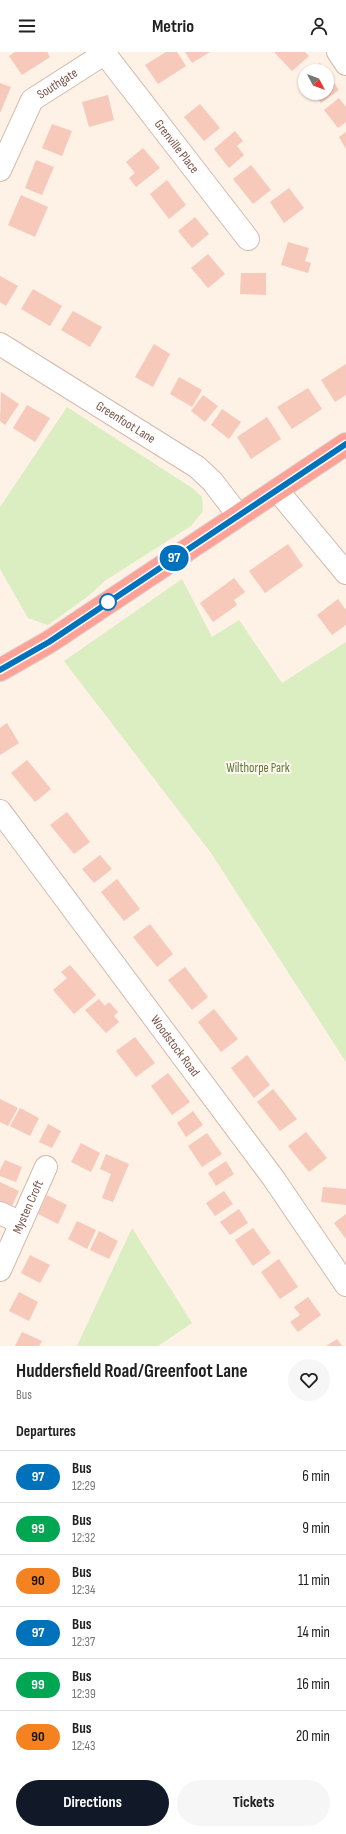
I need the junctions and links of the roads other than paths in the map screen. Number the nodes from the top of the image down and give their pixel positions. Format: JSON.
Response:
{"nodes":[{"id":1,"x":338,"y":52,"type":"edge"},
{"id":2,"x":106,"y":53,"type":"edge"},
{"id":3,"x":346,"y":64,"type":"edge"},
{"id":4,"x":0,"y":170,"type":"edge"},
{"id":5,"x":248,"y":239,"type":"dead end"},
{"id":6,"x":0,"y":344,"type":"edge"},
{"id":7,"x":346,"y":444,"type":"edge"},
{"id":8,"x":277,"y":490,"type":"junction"},
{"id":9,"x":238,"y":515,"type":"junction"},
{"id":10,"x":346,"y":573,"type":"edge"},
{"id":11,"x":1,"y":667,"type":"edge"},
{"id":12,"x":0,"y":810,"type":"edge"},
{"id":13,"x":46,"y":1166,"type":"dead end"},
{"id":14,"x":0,"y":1213,"type":"edge"},
{"id":15,"x":21,"y":1223,"type":"junction"},
{"id":16,"x":0,"y":1270,"type":"edge"},
{"id":17,"x":346,"y":1285,"type":"edge"}],
"edges":[{"from":1,"to":3,"type":"street"},
{"from":2,"to":4,"type":"street","name":"Southgate"},
{"from":2,"to":5,"type":"street","name":"Grenville Place"},
{"from":6,"to":9,"type":"street","name":"Greenfoot Lane"},
{"from":7,"to":8,"type":"highway"},
{"from":8,"to":9,"type":"highway"},
{"from":8,"to":10,"type":"street"},
{"from":9,"to":11,"type":"highway"},
{"from":12,"to":17,"type":"street","name":"Woodstock Road"},
{"from":13,"to":15,"type":"street","name":"Mysten Croft"},
{"from":14,"to":15,"type":"street"},
{"from":15,"to":16,"type":"street","name":"Mysten Croft"}]}
